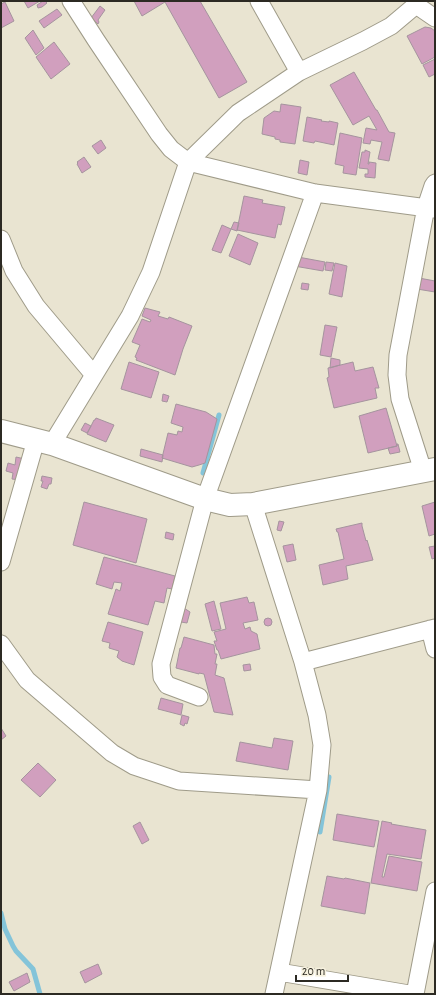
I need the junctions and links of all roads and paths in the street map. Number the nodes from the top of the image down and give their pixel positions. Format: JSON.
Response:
{"nodes":[{"id":1,"x":71,"y":1,"type":"edge"},
{"id":2,"x":259,"y":1,"type":"edge"},
{"id":3,"x":417,"y":3,"type":"edge"},
{"id":4,"x":435,"y":18,"type":"edge"},
{"id":5,"x":299,"y":72,"type":"junction"},
{"id":6,"x":188,"y":162,"type":"junction"},
{"id":7,"x":435,"y":183,"type":"edge"},
{"id":8,"x":315,"y":193,"type":"junction"},
{"id":9,"x":431,"y":208,"type":"edge"},
{"id":10,"x":1,"y":239,"type":"edge"},
{"id":11,"x":94,"y":375,"type":"junction"},
{"id":12,"x":1,"y":431,"type":"edge"},
{"id":13,"x":44,"y":442,"type":"junction"},
{"id":14,"x":429,"y":470,"type":"edge"},
{"id":15,"x":205,"y":500,"type":"junction"},
{"id":16,"x":253,"y":504,"type":"junction"},
{"id":17,"x":1,"y":562,"type":"edge"},
{"id":18,"x":433,"y":628,"type":"edge"},
{"id":19,"x":1,"y":644,"type":"edge"},
{"id":20,"x":435,"y":649,"type":"edge"},
{"id":21,"x":304,"y":662,"type":"junction"},
{"id":22,"x":199,"y":697,"type":"dead end"},
{"id":23,"x":318,"y":790,"type":"junction"},
{"id":24,"x":435,"y":890,"type":"edge"},
{"id":25,"x":279,"y":972,"type":"junction"},
{"id":26,"x":274,"y":994,"type":"edge"},
{"id":27,"x":409,"y":994,"type":"edge"},
{"id":28,"x":415,"y":994,"type":"edge"}],
"edges":[{"from":1,"to":6,"type":"street"},
{"from":2,"to":5,"type":"street"},
{"from":3,"to":4,"type":"street"},
{"from":3,"to":5,"type":"street"},
{"from":5,"to":6,"type":"street"},
{"from":6,"to":8,"type":"street"},
{"from":6,"to":11,"type":"street"},
{"from":7,"to":9,"type":"street"},
{"from":8,"to":9,"type":"street"},
{"from":8,"to":15,"type":"street"},
{"from":9,"to":14,"type":"street"},
{"from":10,"to":11,"type":"street"},
{"from":11,"to":13,"type":"street"},
{"from":12,"to":13,"type":"main road"},
{"from":13,"to":15,"type":"main road"},
{"from":13,"to":17,"type":"street"},
{"from":14,"to":16,"type":"main road"},
{"from":15,"to":16,"type":"main road"},
{"from":15,"to":22,"type":"street"},
{"from":16,"to":21,"type":"street"},
{"from":18,"to":20,"type":"street"},
{"from":18,"to":21,"type":"street"},
{"from":19,"to":23,"type":"street"},
{"from":21,"to":23,"type":"street"},
{"from":23,"to":25,"type":"street"},
{"from":24,"to":28,"type":"street"},
{"from":25,"to":26,"type":"street"},
{"from":25,"to":27,"type":"street"}]}
